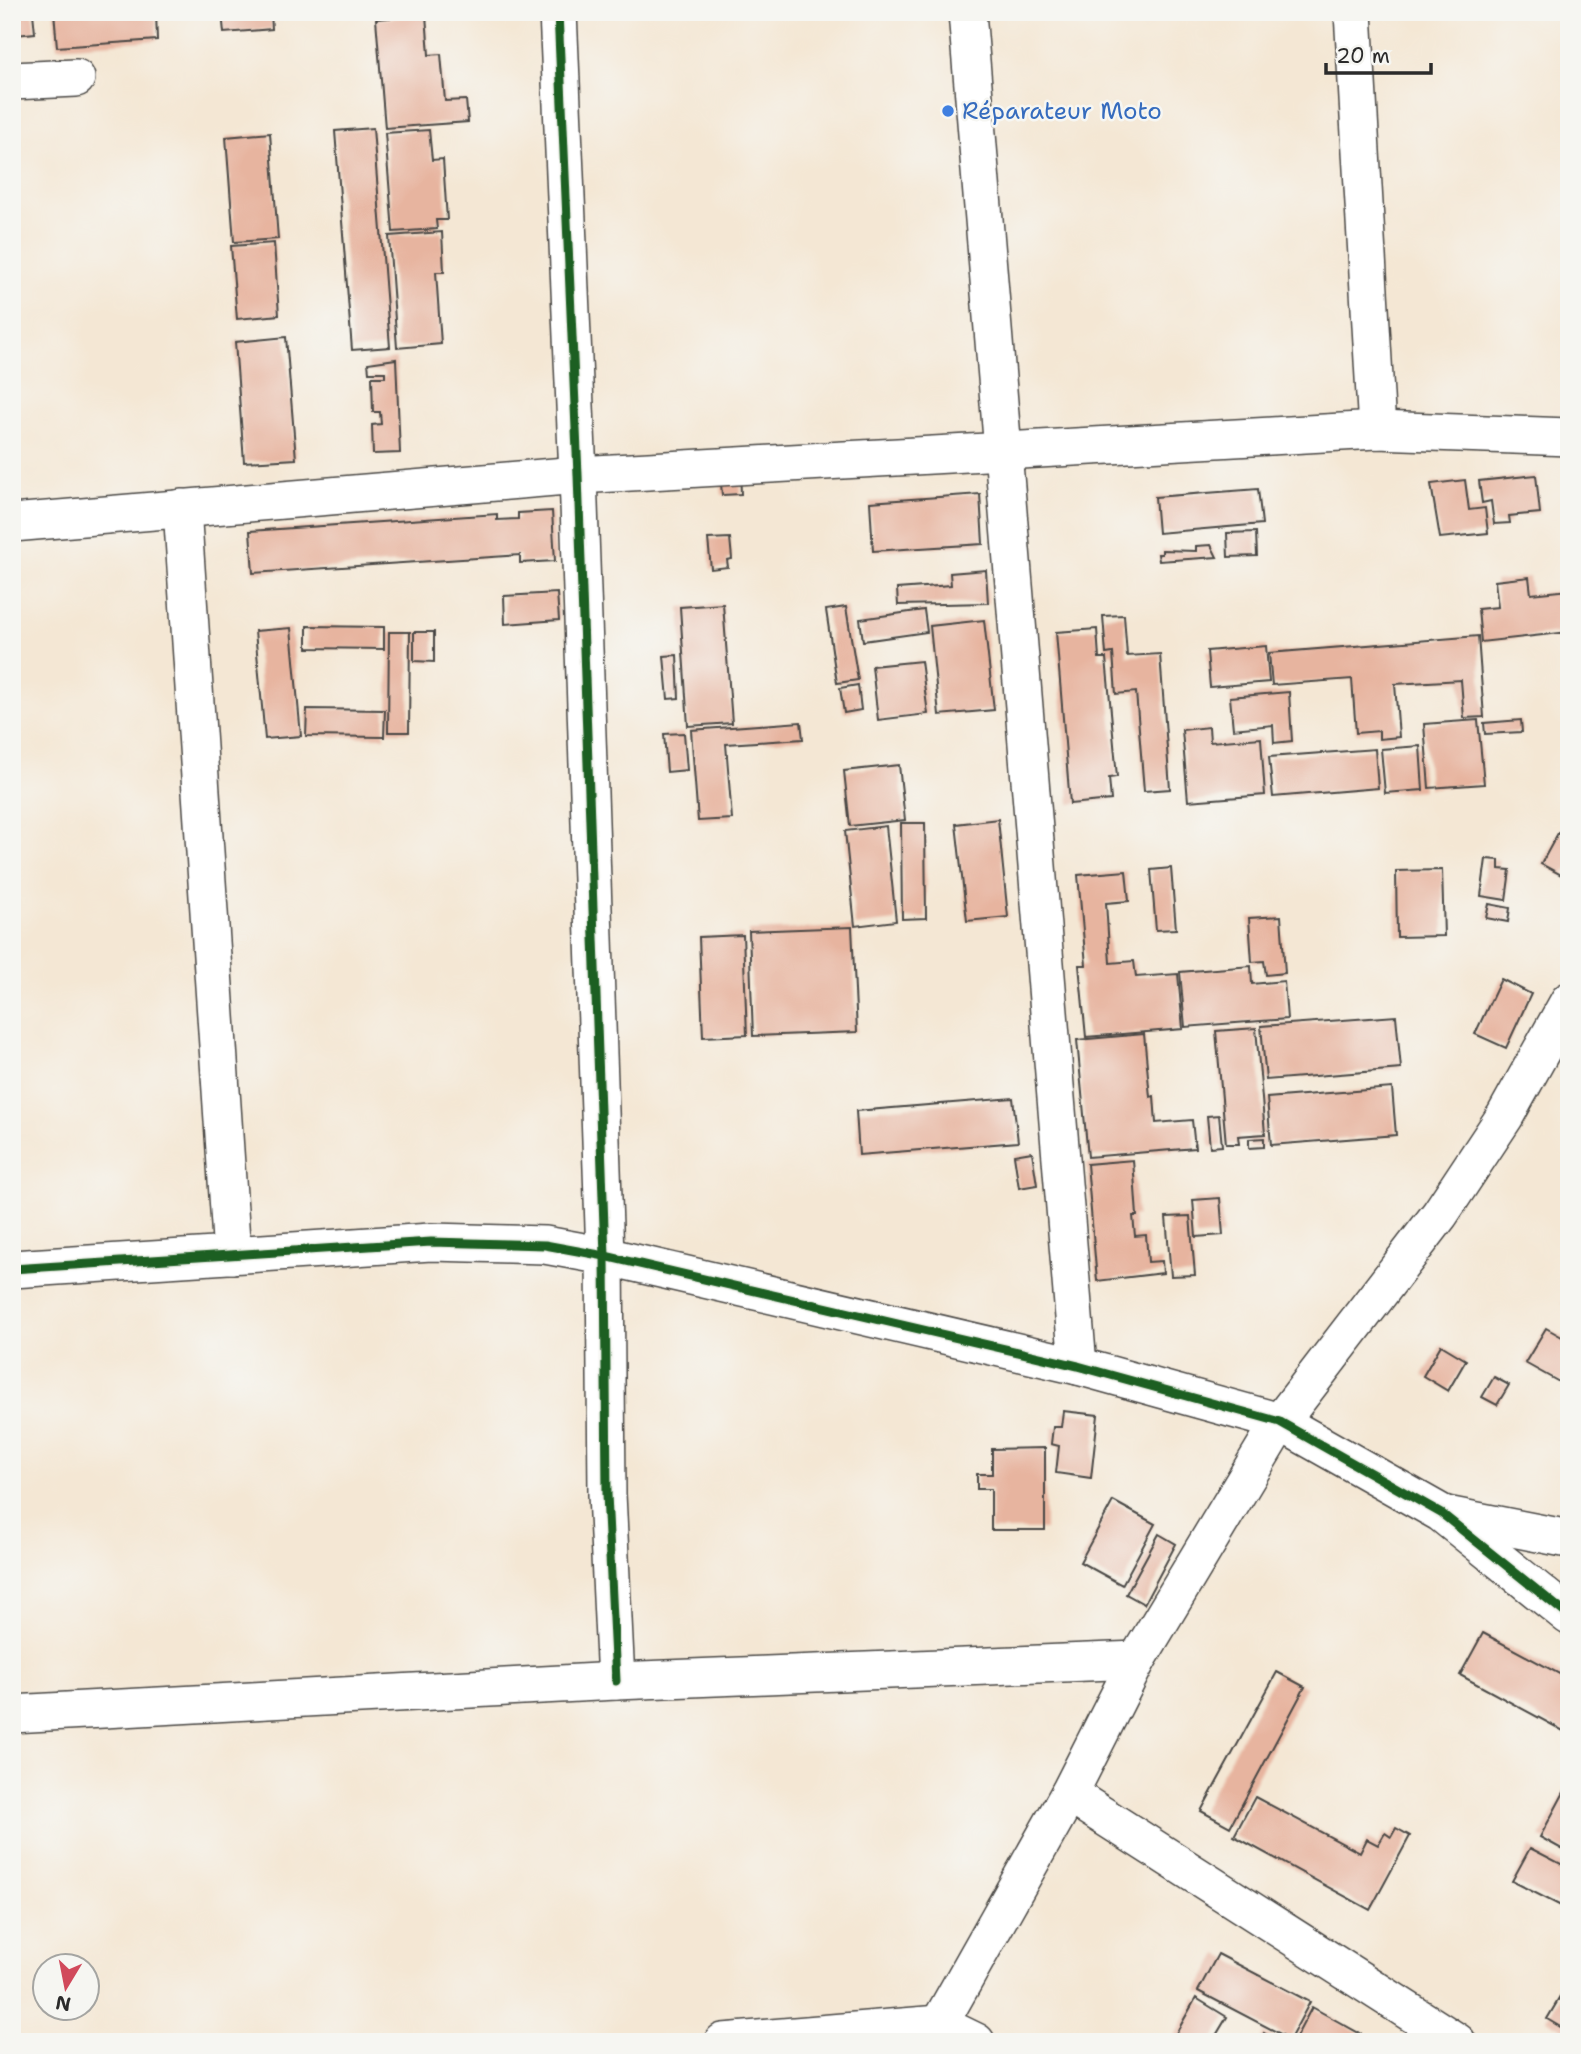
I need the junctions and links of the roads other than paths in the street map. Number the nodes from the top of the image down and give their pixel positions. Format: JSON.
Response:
{"nodes":[{"id":1,"x":558,"y":12,"type":"edge"},
{"id":2,"x":967,"y":12,"type":"edge"},
{"id":3,"x":1353,"y":12,"type":"edge"},
{"id":4,"x":76,"y":78,"type":"dead end"},
{"id":5,"x":12,"y":81,"type":"edge"},
{"id":6,"x":1377,"y":430,"type":"junction"},
{"id":7,"x":1569,"y":437,"type":"edge"},
{"id":8,"x":1001,"y":453,"type":"junction"},
{"id":9,"x":579,"y":475,"type":"junction"},
{"id":10,"x":182,"y":508,"type":"junction"},
{"id":11,"x":12,"y":523,"type":"edge"},
{"id":12,"x":1569,"y":1001,"type":"edge"},
{"id":13,"x":232,"y":1255,"type":"junction"},
{"id":14,"x":605,"y":1256,"type":"junction"},
{"id":15,"x":12,"y":1269,"type":"edge"},
{"id":16,"x":1078,"y":1366,"type":"junction"},
{"id":17,"x":1280,"y":1422,"type":"junction"},
{"id":18,"x":1441,"y":1514,"type":"junction"},
{"id":19,"x":1569,"y":1539,"type":"edge"},
{"id":20,"x":1569,"y":1616,"type":"edge"},
{"id":21,"x":1137,"y":1660,"type":"junction"},
{"id":22,"x":617,"y":1681,"type":"junction"},
{"id":23,"x":12,"y":1714,"type":"edge"},
{"id":24,"x":1069,"y":1794,"type":"junction"},
{"id":25,"x":934,"y":2033,"type":"edge"},
{"id":26,"x":723,"y":2042,"type":"edge"},
{"id":27,"x":976,"y":2042,"type":"edge"},
{"id":28,"x":1457,"y":2042,"type":"edge"}],
"edges":[{"from":1,"to":9,"type":"street"},
{"from":2,"to":8,"type":"street"},
{"from":3,"to":6,"type":"street"},
{"from":4,"to":5,"type":"street"},
{"from":6,"to":7,"type":"street"},
{"from":6,"to":8,"type":"street"},
{"from":8,"to":9,"type":"street"},
{"from":8,"to":16,"type":"street"},
{"from":9,"to":10,"type":"street"},
{"from":9,"to":14,"type":"street"},
{"from":10,"to":11,"type":"street"},
{"from":10,"to":13,"type":"street"},
{"from":12,"to":17,"type":"street"},
{"from":13,"to":14,"type":"street"},
{"from":13,"to":15,"type":"street"},
{"from":14,"to":16,"type":"street"},
{"from":14,"to":22,"type":"street"},
{"from":16,"to":17,"type":"street"},
{"from":17,"to":18,"type":"street"},
{"from":17,"to":21,"type":"street"},
{"from":18,"to":19,"type":"street"},
{"from":18,"to":20,"type":"street"},
{"from":21,"to":22,"type":"street"},
{"from":21,"to":24,"type":"street"},
{"from":22,"to":23,"type":"street"},
{"from":24,"to":25,"type":"street"},
{"from":24,"to":28,"type":"street"},
{"from":25,"to":26,"type":"street"},
{"from":25,"to":27,"type":"street"}]}
